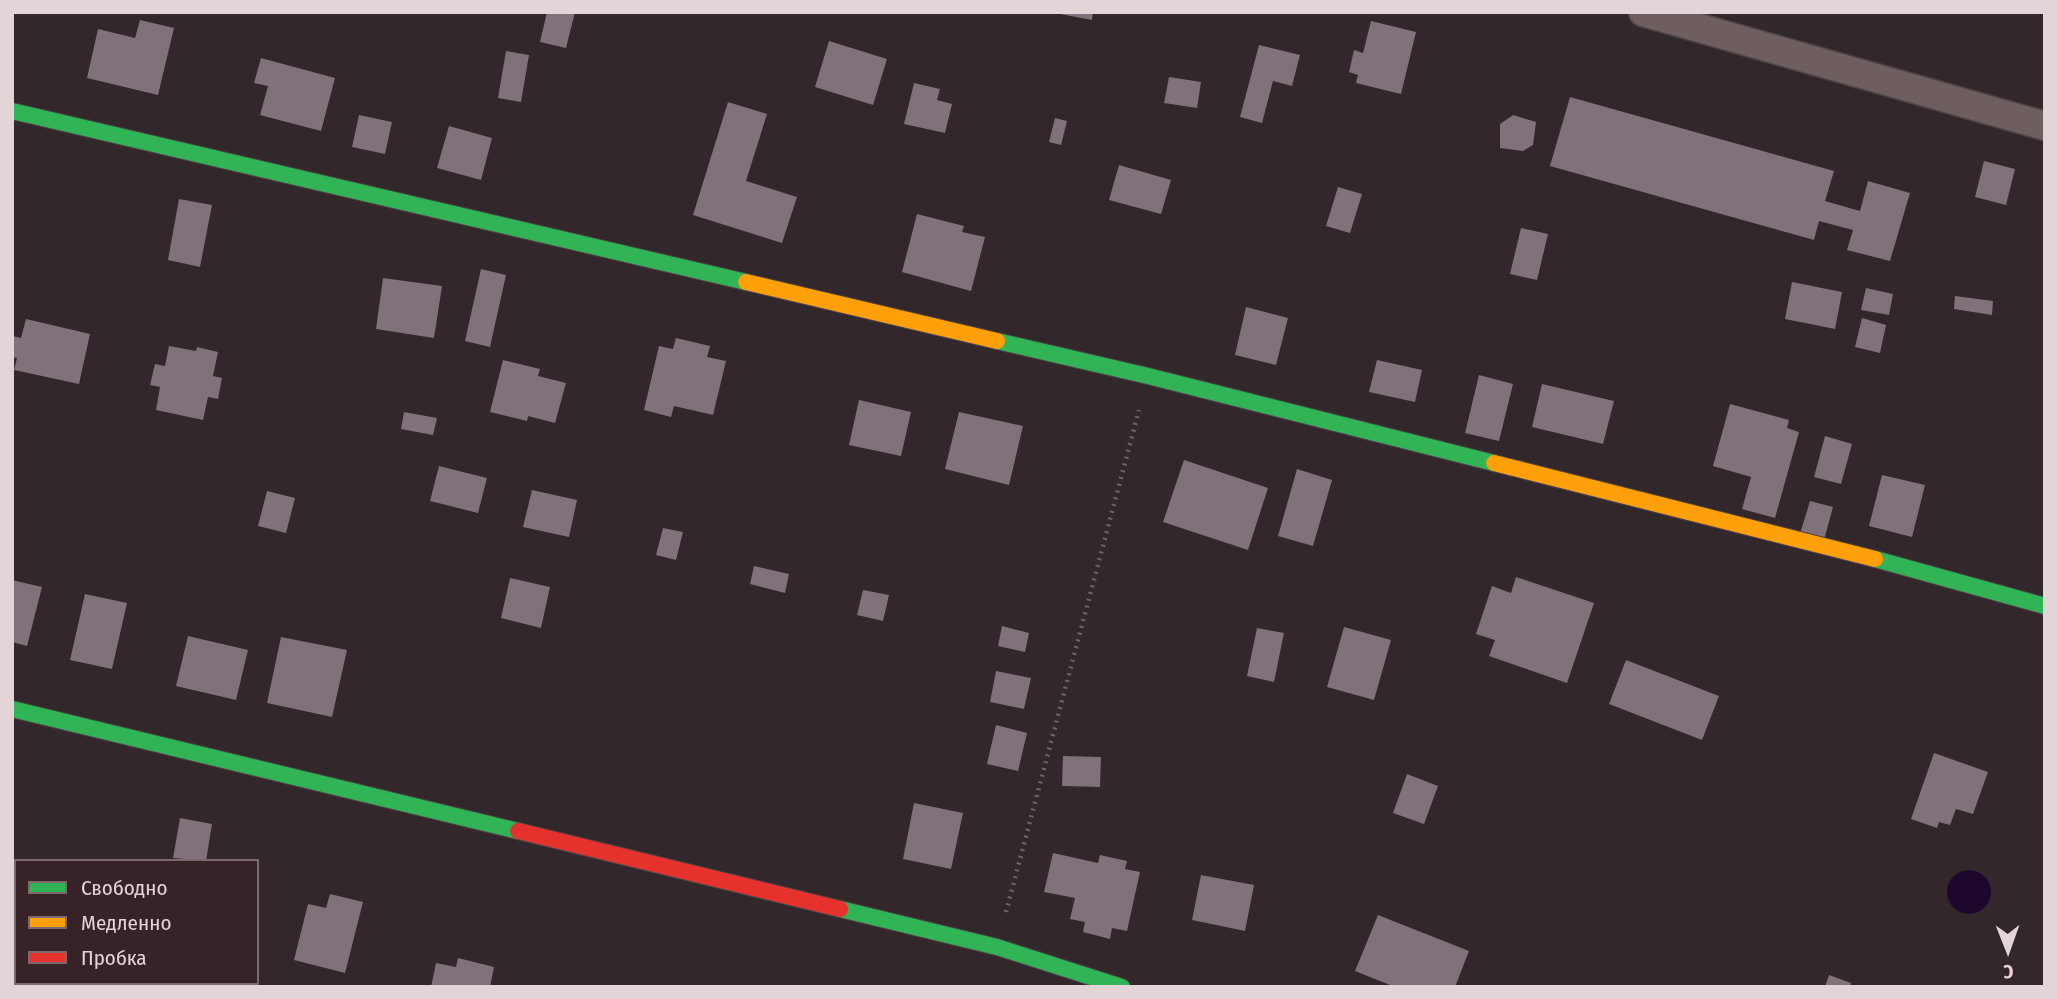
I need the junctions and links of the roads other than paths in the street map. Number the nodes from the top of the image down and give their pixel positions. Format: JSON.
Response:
{"nodes":[{"id":1,"x":1643,"y":12,"type":"edge"},
{"id":2,"x":12,"y":111,"type":"edge"},
{"id":3,"x":2045,"y":126,"type":"edge"},
{"id":4,"x":2045,"y":606,"type":"edge"},
{"id":5,"x":12,"y":709,"type":"edge"},
{"id":6,"x":1122,"y":987,"type":"edge"}],
"edges":[{"from":1,"to":3,"type":"street"},
{"from":2,"to":4,"type":"street"},
{"from":5,"to":6,"type":"street"}]}
